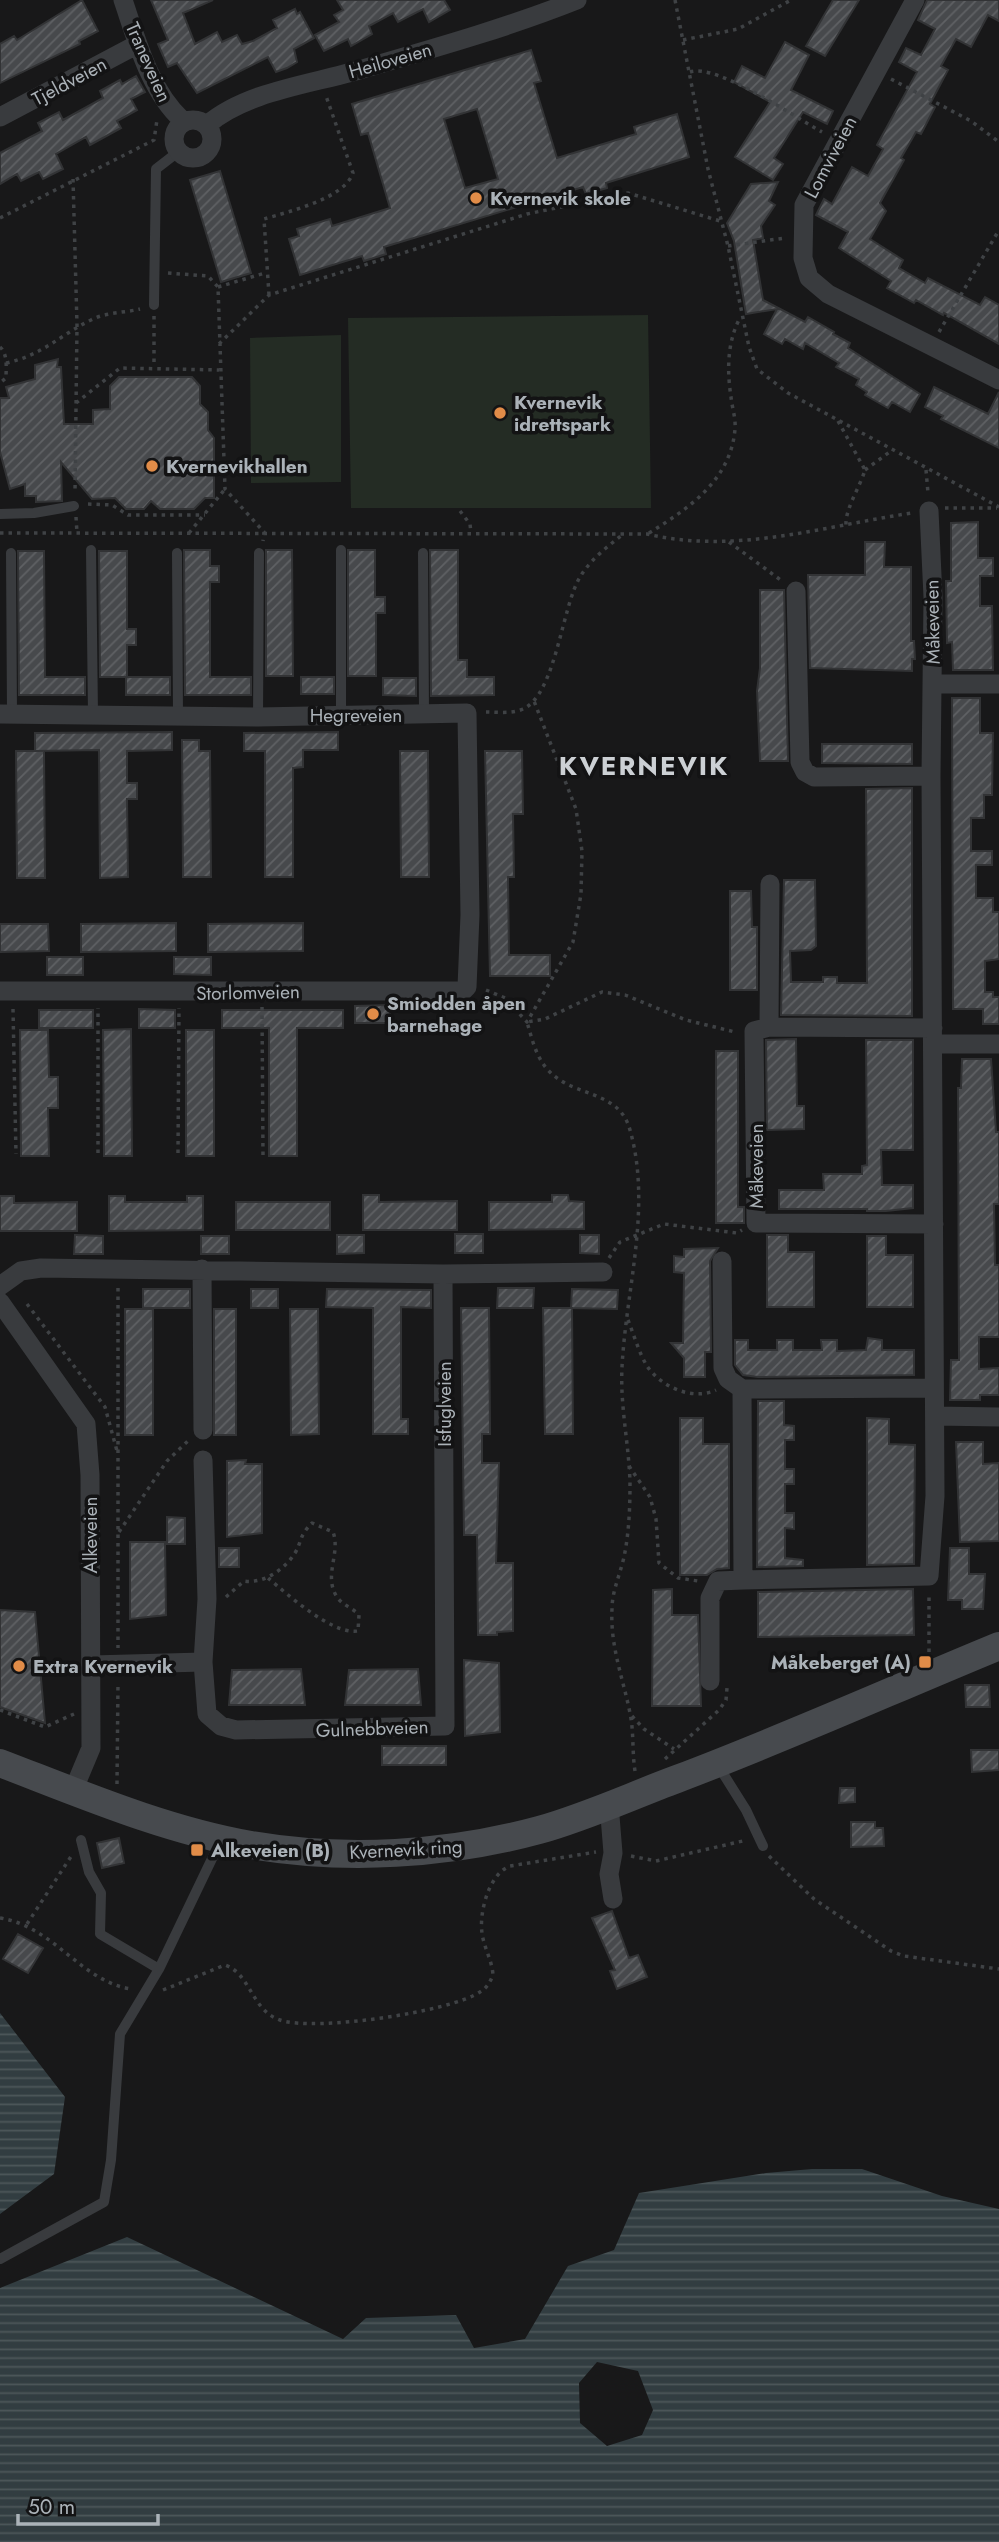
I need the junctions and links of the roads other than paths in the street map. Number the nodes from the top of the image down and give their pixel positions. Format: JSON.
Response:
{"nodes":[{"id":1,"x":123,"y":0,"type":"edge"},
{"id":2,"x":577,"y":0,"type":"edge"},
{"id":3,"x":915,"y":0,"type":"edge"},
{"id":4,"x":138,"y":44,"type":"junction"},
{"id":5,"x":0,"y":117,"type":"edge"},
{"id":6,"x":183,"y":120,"type":"junction"},
{"id":7,"x":207,"y":125,"type":"junction"},
{"id":8,"x":178,"y":152,"type":"junction"},
{"id":9,"x":154,"y":305,"type":"road end"},
{"id":10,"x":999,"y":380,"type":"edge"},
{"id":11,"x":74,"y":506,"type":"road end"},
{"id":12,"x":929,"y":511,"type":"road end"},
{"id":13,"x":0,"y":514,"type":"edge"},
{"id":14,"x":92,"y":550,"type":"dead end"},
{"id":15,"x":341,"y":550,"type":"dead end"},
{"id":16,"x":11,"y":553,"type":"dead end"},
{"id":17,"x":177,"y":553,"type":"dead end"},
{"id":18,"x":259,"y":553,"type":"dead end"},
{"id":19,"x":423,"y":554,"type":"dead end"},
{"id":20,"x":796,"y":591,"type":"road end"},
{"id":21,"x":933,"y":684,"type":"junction"},
{"id":22,"x":999,"y":684,"type":"edge"},
{"id":23,"x":424,"y":713,"type":"junction"},
{"id":24,"x":6,"y":714,"type":"edge"},
{"id":25,"x":341,"y":714,"type":"junction"},
{"id":26,"x":93,"y":715,"type":"junction"},
{"id":27,"x":178,"y":716,"type":"junction"},
{"id":28,"x":258,"y":717,"type":"junction"},
{"id":29,"x":931,"y":776,"type":"junction"},
{"id":30,"x":770,"y":884,"type":"dead end"},
{"id":31,"x":466,"y":989,"type":"joint"},
{"id":32,"x":6,"y":991,"type":"edge"},
{"id":33,"x":761,"y":1029,"type":"junction"},
{"id":34,"x":933,"y":1036,"type":"junction"},
{"id":35,"x":999,"y":1044,"type":"edge"},
{"id":36,"x":934,"y":1224,"type":"junction"},
{"id":37,"x":722,"y":1261,"type":"dead end"},
{"id":38,"x":605,"y":1267,"type":"road end"},
{"id":39,"x":202,"y":1269,"type":"junction"},
{"id":40,"x":443,"y":1274,"type":"junction"},
{"id":41,"x":4,"y":1282,"type":"edge"},
{"id":42,"x":0,"y":1303,"type":"edge"},
{"id":43,"x":738,"y":1386,"type":"junction"},
{"id":44,"x":933,"y":1388,"type":"junction"},
{"id":45,"x":935,"y":1416,"type":"junction"},
{"id":46,"x":999,"y":1417,"type":"edge"},
{"id":47,"x":203,"y":1430,"type":"road end"},
{"id":48,"x":203,"y":1460,"type":"dead end"},
{"id":49,"x":443,"y":1533,"type":"joint"},
{"id":50,"x":743,"y":1580,"type":"junction"},
{"id":51,"x":999,"y":1646,"type":"edge"},
{"id":52,"x":202,"y":1662,"type":"junction"},
{"id":53,"x":92,"y":1665,"type":"junction"},
{"id":54,"x":719,"y":1684,"type":"road end"},
{"id":55,"x":0,"y":1763,"type":"edge"},
{"id":56,"x":717,"y":1764,"type":"junction"},
{"id":57,"x":74,"y":1791,"type":"junction"},
{"id":58,"x":609,"y":1804,"type":"junction"},
{"id":59,"x":222,"y":1839,"type":"junction"},
{"id":60,"x":81,"y":1840,"type":"road end"},
{"id":61,"x":763,"y":1846,"type":"road end"},
{"id":62,"x":613,"y":1899,"type":"dead end"},
{"id":63,"x":159,"y":1969,"type":"junction"},
{"id":64,"x":0,"y":2259,"type":"edge"}],
"edges":[{"from":1,"to":4,"type":"street","name":"Traneveien"},
{"from":2,"to":7,"type":"street","name":"Heiloveien"},
{"from":3,"to":10,"type":"street","name":"Lomviveien"},
{"from":4,"to":5,"type":"street","name":"Tjeldveien"},
{"from":4,"to":6,"type":"street","name":"Traneveien"},
{"from":6,"to":7,"type":"street"},
{"from":6,"to":8,"type":"street"},
{"from":7,"to":8,"type":"street"},
{"from":8,"to":9,"type":"lane"},
{"from":11,"to":13,"type":"lane"},
{"from":12,"to":21,"type":"street","name":"Måkeveien"},
{"from":14,"to":26,"type":"lane"},
{"from":15,"to":25,"type":"lane"},
{"from":16,"to":24,"type":"lane"},
{"from":17,"to":27,"type":"lane"},
{"from":18,"to":28,"type":"lane"},
{"from":19,"to":23,"type":"lane"},
{"from":20,"to":29,"type":"street"},
{"from":21,"to":22,"type":"street"},
{"from":21,"to":29,"type":"street","name":"Måkeveien"},
{"from":23,"to":25,"type":"street","name":"Hegreveien"},
{"from":23,"to":31,"type":"street","name":"Hegreveien"},
{"from":24,"to":26,"type":"street","name":"Hegreveien"},
{"from":25,"to":28,"type":"street","name":"Hegreveien"},
{"from":26,"to":27,"type":"street","name":"Hegreveien"},
{"from":27,"to":28,"type":"street","name":"Hegreveien"},
{"from":29,"to":34,"type":"street","name":"Måkeveien"},
{"from":30,"to":33,"type":"street","name":"Måkeveien"},
{"from":31,"to":32,"type":"street","name":"Storlomveien"},
{"from":33,"to":34,"type":"street"},
{"from":33,"to":36,"type":"street","name":"Måkeveien"},
{"from":34,"to":35,"type":"street"},
{"from":34,"to":36,"type":"street","name":"Måkeveien"},
{"from":36,"to":44,"type":"street","name":"Måkeveien"},
{"from":37,"to":43,"type":"street"},
{"from":38,"to":40,"type":"street"},
{"from":39,"to":40,"type":"street"},
{"from":39,"to":41,"type":"street"},
{"from":39,"to":47,"type":"street"},
{"from":40,"to":49,"type":"street","name":"Isfuglveien"},
{"from":42,"to":53,"type":"street","name":"Alkeveien"},
{"from":43,"to":44,"type":"street"},
{"from":43,"to":50,"type":"street"},
{"from":44,"to":45,"type":"street","name":"Måkeveien"},
{"from":45,"to":46,"type":"street"},
{"from":45,"to":50,"type":"street","name":"Måkeveien"},
{"from":48,"to":52,"type":"street","name":"Gulnebbveien"},
{"from":49,"to":52,"type":"street","name":"Gulnebbveien"},
{"from":50,"to":54,"type":"street"},
{"from":51,"to":56,"type":"main road","name":"Kvernevik ring"},
{"from":52,"to":53,"type":"street"},
{"from":53,"to":57,"type":"street","name":"Alkeveien"},
{"from":55,"to":57,"type":"main road","name":"Kvernevik ring"},
{"from":56,"to":58,"type":"main road","name":"Kvernevik ring"},
{"from":56,"to":61,"type":"lane"},
{"from":57,"to":59,"type":"main road","name":"Kvernevik ring"},
{"from":58,"to":59,"type":"main road","name":"Kvernevik ring"},
{"from":58,"to":62,"type":"street"},
{"from":59,"to":63,"type":"lane"},
{"from":60,"to":63,"type":"lane"},
{"from":63,"to":64,"type":"lane"}]}
